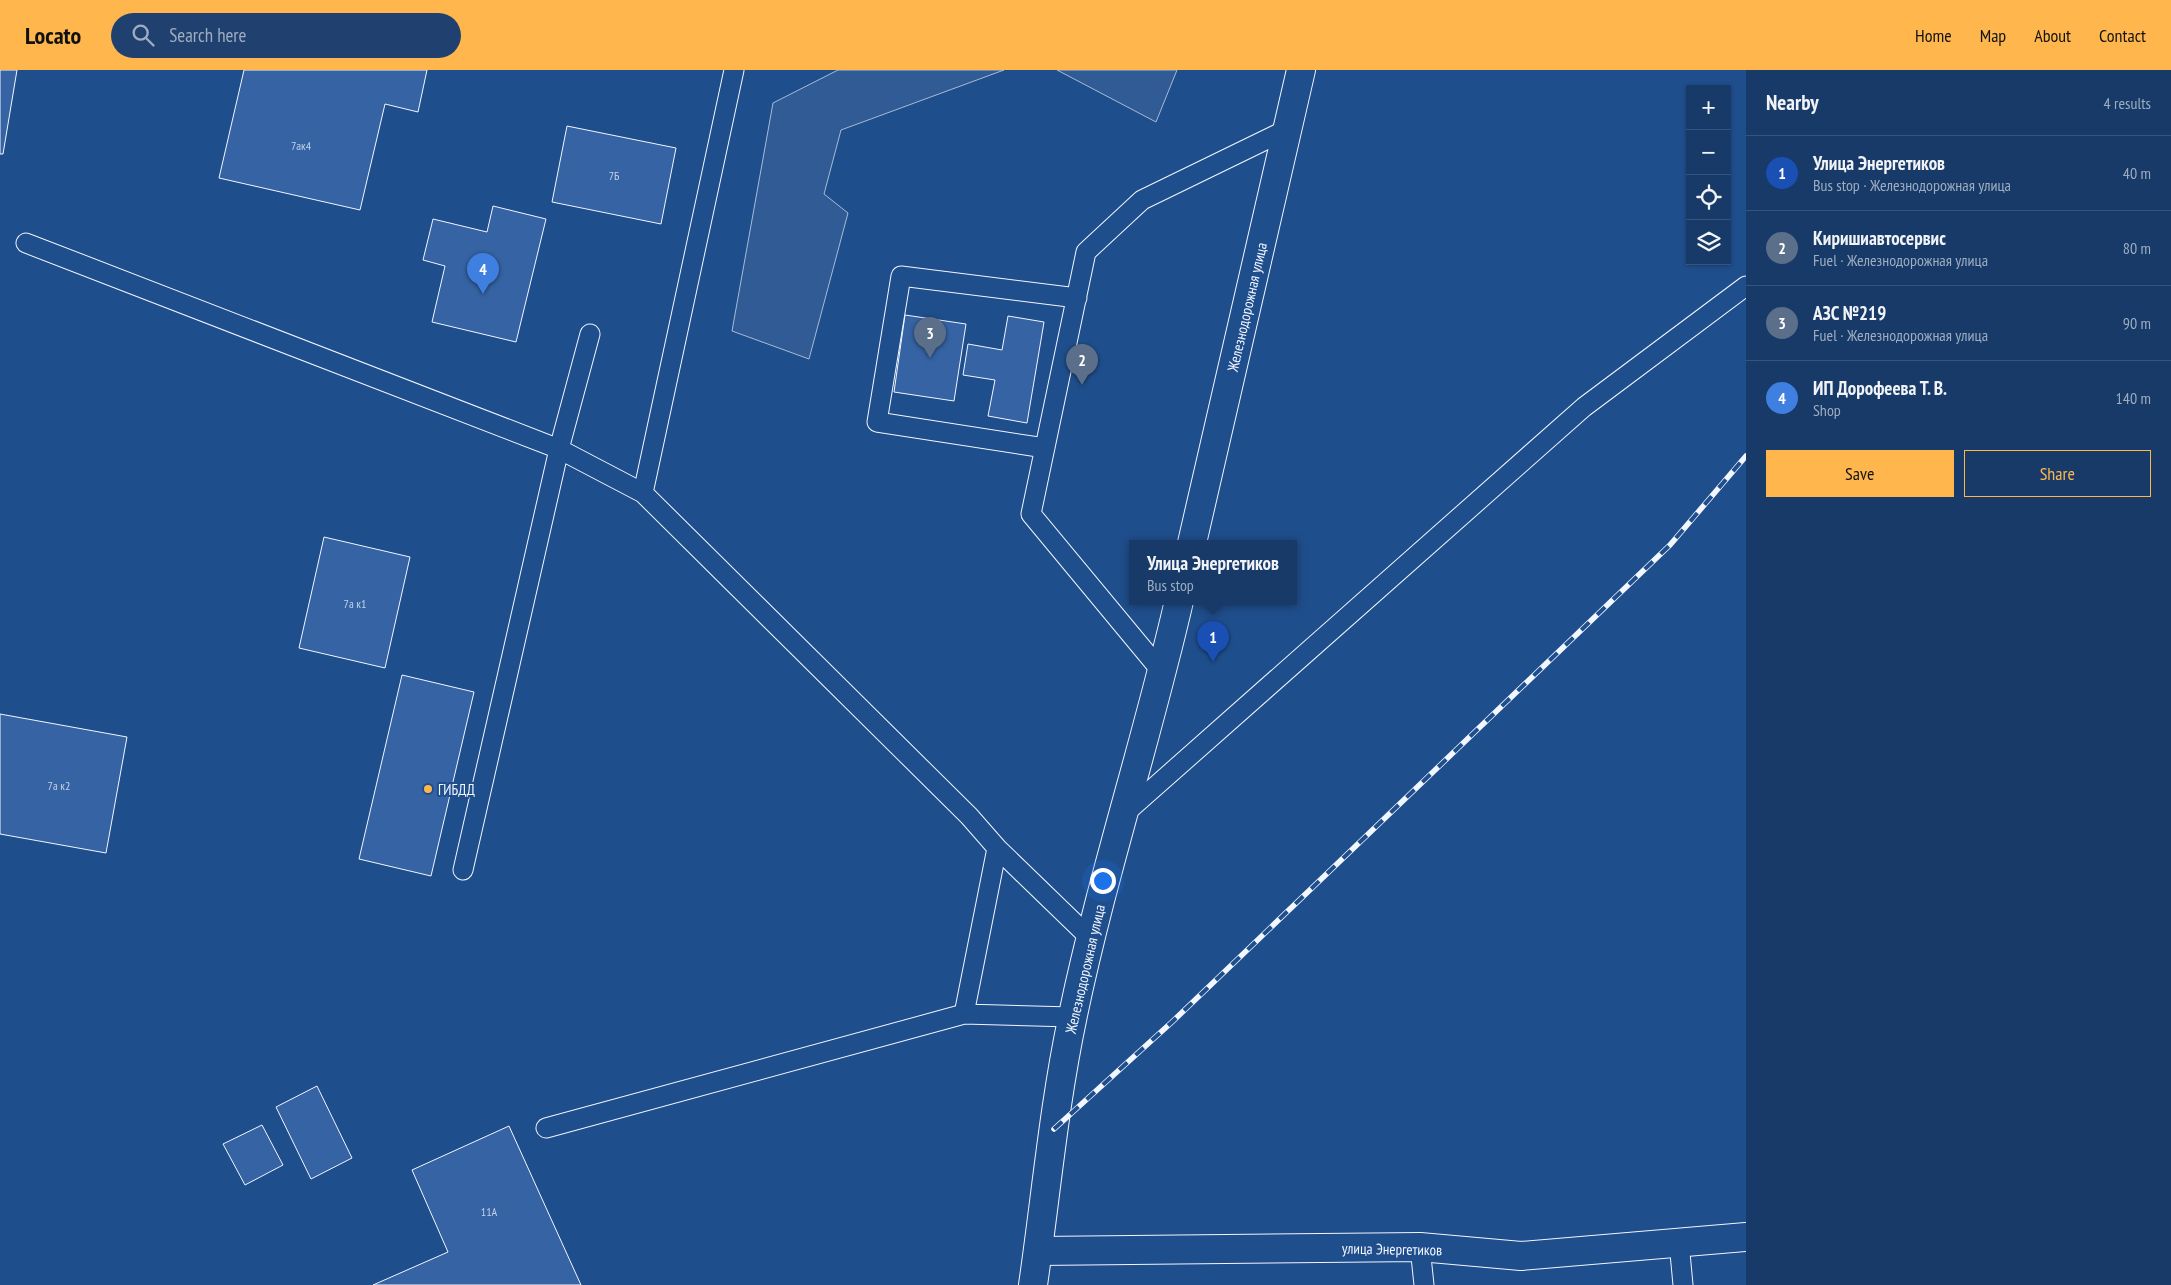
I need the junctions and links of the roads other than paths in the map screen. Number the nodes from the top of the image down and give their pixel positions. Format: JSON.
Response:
{"nodes":[{"id":1,"x":734,"y":70,"type":"edge"},
{"id":2,"x":1301,"y":70,"type":"edge"},
{"id":3,"x":1288,"y":129,"type":"junction"},
{"id":4,"x":26,"y":243,"type":"dead end"},
{"id":5,"x":1746,"y":286,"type":"edge"},
{"id":6,"x":1077,"y":298,"type":"junction"},
{"id":7,"x":590,"y":334,"type":"dead end"},
{"id":8,"x":1045,"y":448,"type":"junction"},
{"id":9,"x":559,"y":449,"type":"junction"},
{"id":10,"x":643,"y":493,"type":"junction"},
{"id":11,"x":1193,"y":540,"type":"edge"},
{"id":12,"x":1178,"y":605,"type":"edge"},
{"id":13,"x":1162,"y":672,"type":"junction"},
{"id":14,"x":1123,"y":815,"type":"junction"},
{"id":15,"x":997,"y":848,"type":"junction"},
{"id":16,"x":463,"y":870,"type":"dead end"},
{"id":17,"x":1090,"y":938,"type":"junction"},
{"id":18,"x":964,"y":1014,"type":"junction"},
{"id":19,"x":1072,"y":1017,"type":"junction"},
{"id":20,"x":546,"y":1128,"type":"dead end"},
{"id":21,"x":1746,"y":1237,"type":"edge"},
{"id":22,"x":1679,"y":1242,"type":"junction"},
{"id":23,"x":1420,"y":1248,"type":"junction"},
{"id":24,"x":1038,"y":1251,"type":"junction"},
{"id":25,"x":1033,"y":1285,"type":"edge"},
{"id":26,"x":1424,"y":1285,"type":"edge"},
{"id":27,"x":1683,"y":1285,"type":"edge"}],
"edges":[{"from":1,"to":10,"type":"lane"},
{"from":2,"to":3,"type":"street","name":"Железнодорожная улица"},
{"from":3,"to":6,"type":"lane"},
{"from":3,"to":11,"type":"street","name":"Железнодорожная улица"},
{"from":4,"to":9,"type":"lane"},
{"from":5,"to":14,"type":"lane"},
{"from":6,"to":8,"type":"lane"},
{"from":6,"to":8,"type":"lane"},
{"from":7,"to":9,"type":"lane"},
{"from":8,"to":13,"type":"lane"},
{"from":9,"to":10,"type":"lane"},
{"from":9,"to":16,"type":"lane"},
{"from":10,"to":15,"type":"lane"},
{"from":12,"to":13,"type":"street","name":"Железнодорожная улица"},
{"from":13,"to":14,"type":"street","name":"Железнодорожная улица"},
{"from":14,"to":17,"type":"street","name":"Железнодорожная улица"},
{"from":15,"to":17,"type":"lane"},
{"from":15,"to":18,"type":"lane"},
{"from":17,"to":19,"type":"street","name":"Железнодорожная улица"},
{"from":18,"to":19,"type":"lane"},
{"from":18,"to":20,"type":"lane"},
{"from":19,"to":24,"type":"street","name":"Железнодорожная улица"},
{"from":21,"to":22,"type":"street","name":"улица Энергетиков"},
{"from":22,"to":23,"type":"street","name":"улица Энергетиков"},
{"from":22,"to":27,"type":"lane"},
{"from":23,"to":24,"type":"street","name":"улица Энергетиков"},
{"from":23,"to":26,"type":"lane"},
{"from":24,"to":25,"type":"street","name":"Железнодорожная улица"}]}
